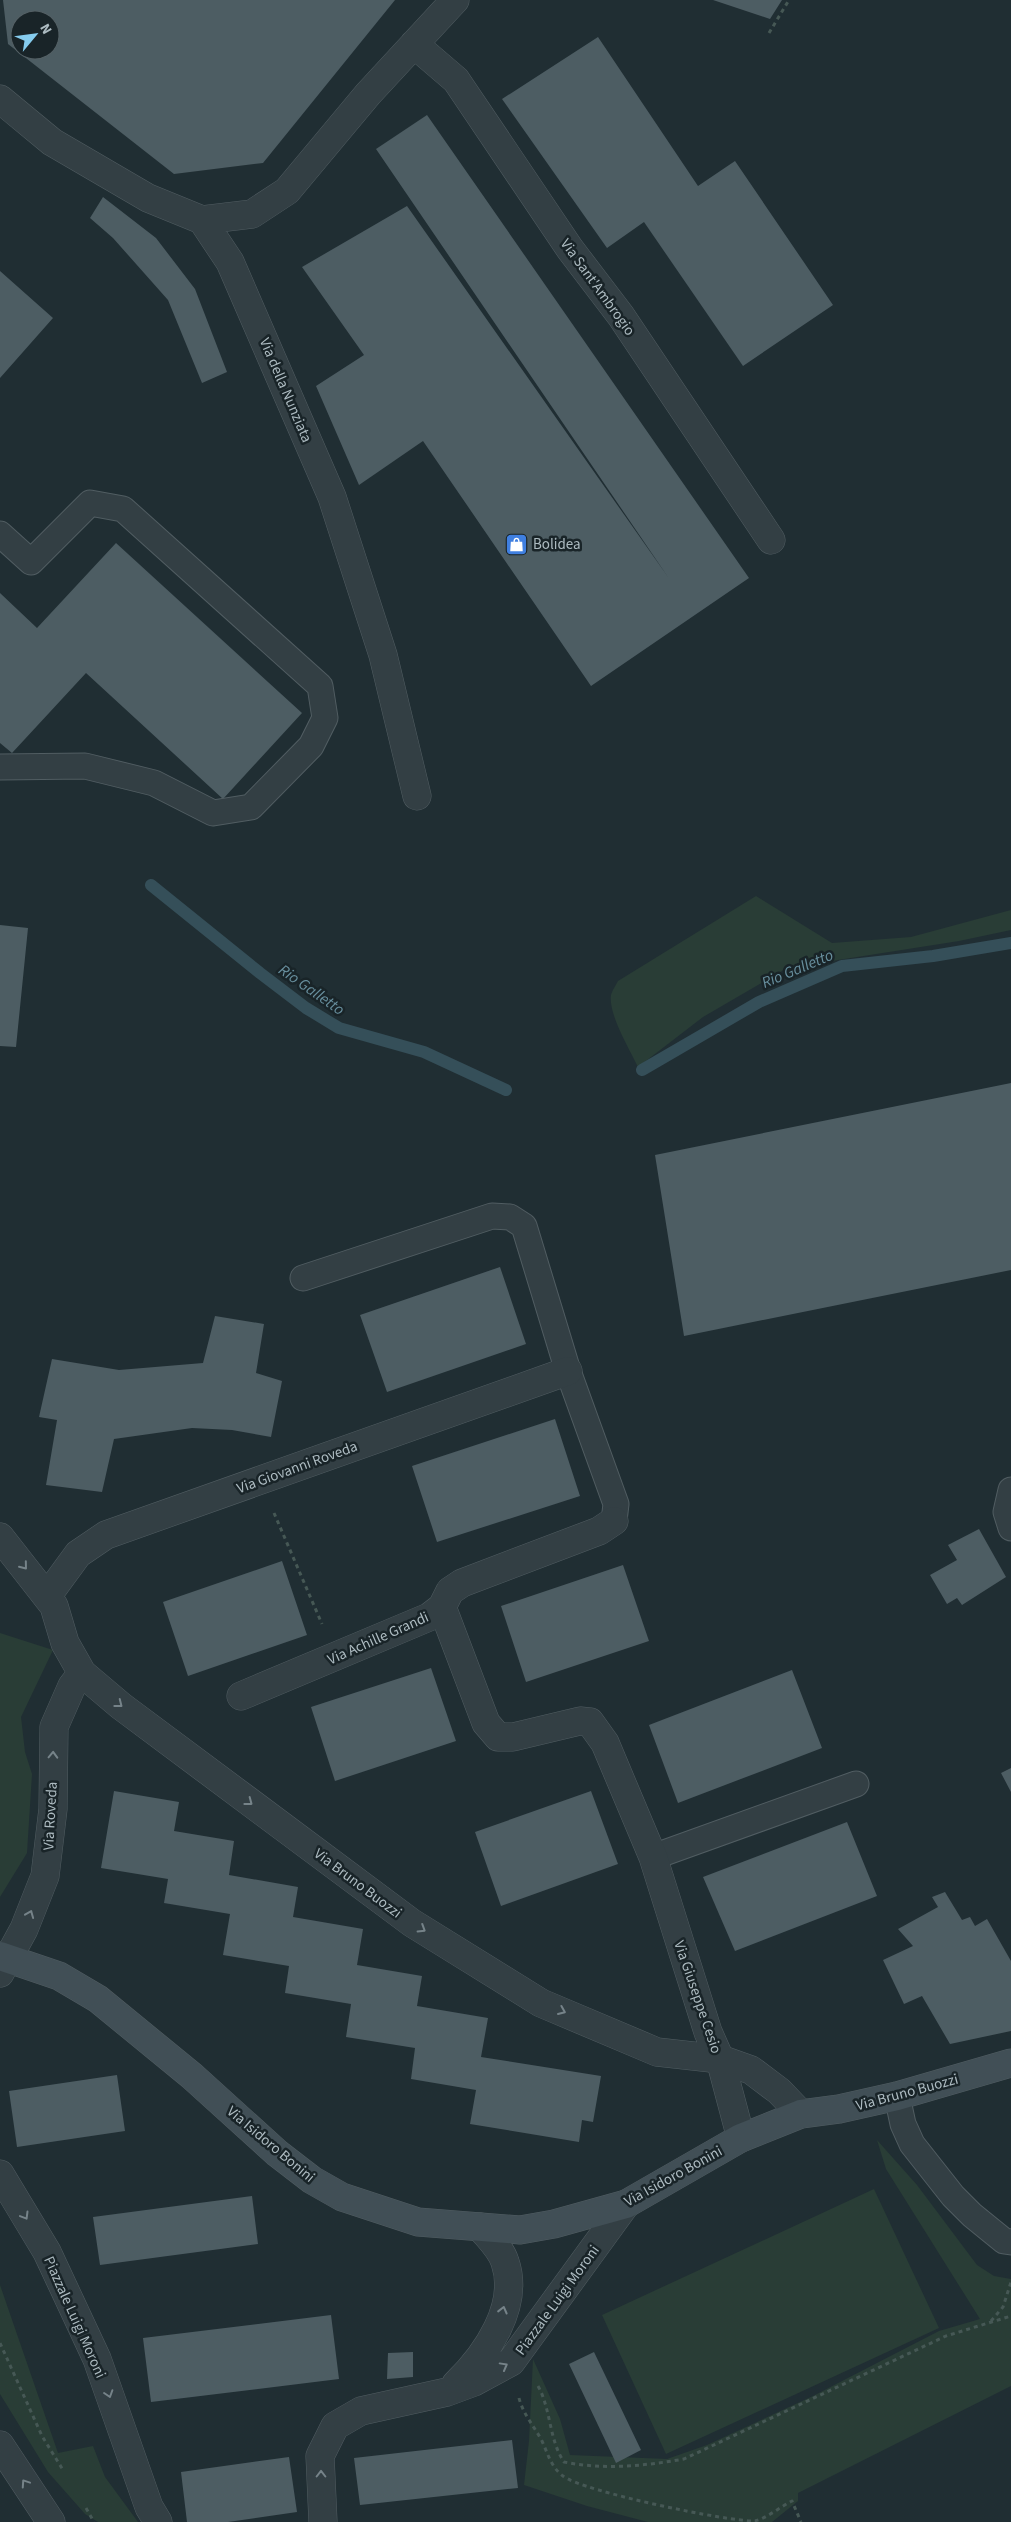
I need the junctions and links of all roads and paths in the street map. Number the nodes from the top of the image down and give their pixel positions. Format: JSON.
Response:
{"nodes":[{"id":1,"x":455,"y":0,"type":"edge"},
{"id":2,"x":789,"y":0,"type":"edge"},
{"id":3,"x":769,"y":33,"type":"dead end"},
{"id":4,"x":414,"y":44,"type":"junction"},
{"id":5,"x":0,"y":99,"type":"edge"},
{"id":6,"x":202,"y":220,"type":"junction"},
{"id":7,"x":0,"y":534,"type":"edge"},
{"id":8,"x":771,"y":540,"type":"dead end"},
{"id":9,"x":0,"y":767,"type":"edge"},
{"id":10,"x":417,"y":796,"type":"dead end"},
{"id":11,"x":303,"y":1278,"type":"dead end"},
{"id":12,"x":568,"y":1371,"type":"junction"},
{"id":13,"x":1011,"y":1490,"type":"edge"},
{"id":14,"x":272,"y":1510,"type":"dead end"},
{"id":15,"x":614,"y":1520,"type":"joint"},
{"id":16,"x":1011,"y":1528,"type":"edge"},
{"id":17,"x":0,"y":1537,"type":"edge"},
{"id":18,"x":48,"y":1595,"type":"junction"},
{"id":19,"x":442,"y":1607,"type":"junction"},
{"id":20,"x":338,"y":1657,"type":"junction"},
{"id":21,"x":82,"y":1673,"type":"junction"},
{"id":22,"x":241,"y":1696,"type":"dead end"},
{"id":23,"x":856,"y":1784,"type":"dead end"},
{"id":24,"x":653,"y":1857,"type":"junction"},
{"id":25,"x":3,"y":1962,"type":"edge"},
{"id":26,"x":720,"y":2060,"type":"junction"},
{"id":27,"x":1011,"y":2063,"type":"edge"},
{"id":28,"x":897,"y":2096,"type":"junction"},
{"id":29,"x":801,"y":2114,"type":"junction"},
{"id":30,"x":740,"y":2138,"type":"junction"},
{"id":31,"x":0,"y":2174,"type":"edge"},
{"id":32,"x":626,"y":2204,"type":"junction"},
{"id":33,"x":480,"y":2228,"type":"junction"},
{"id":34,"x":1011,"y":2242,"type":"edge"},
{"id":35,"x":1011,"y":2282,"type":"edge"},
{"id":36,"x":1011,"y":2316,"type":"edge"},
{"id":37,"x":991,"y":2322,"type":"junction"},
{"id":38,"x":0,"y":2343,"type":"edge"},
{"id":39,"x":512,"y":2362,"type":"junction"},
{"id":40,"x":447,"y":2392,"type":"junction"},
{"id":41,"x":0,"y":2445,"type":"edge"},
{"id":42,"x":66,"y":2475,"type":"dead end"},
{"id":43,"x":85,"y":2506,"type":"dead end"},
{"id":44,"x":51,"y":2522,"type":"edge"},
{"id":45,"x":94,"y":2522,"type":"edge"},
{"id":46,"x":158,"y":2522,"type":"edge"},
{"id":47,"x":323,"y":2522,"type":"edge"},
{"id":48,"x":801,"y":2522,"type":"edge"}],
"edges":[{"from":1,"to":4,"type":"street"},
{"from":2,"to":3,"type":"path"},
{"from":4,"to":6,"type":"street"},
{"from":4,"to":8,"type":"street","name":"Via Sant'Ambrogio"},
{"from":5,"to":6,"type":"street"},
{"from":6,"to":10,"type":"street","name":"Via della Nunziata"},
{"from":7,"to":9,"type":"lane"},
{"from":11,"to":12,"type":"lane"},
{"from":12,"to":15,"type":"lane"},
{"from":12,"to":18,"type":"street","name":"Via Giovanni Roveda"},
{"from":13,"to":16,"type":"lane"},
{"from":14,"to":20,"type":"path"},
{"from":15,"to":19,"type":"street","name":"Via Achille Grandi"},
{"from":17,"to":18,"type":"street","name":"Via Bruno Buozzi","one_way":true},
{"from":18,"to":21,"type":"street","name":"Via Bruno Buozzi"},
{"from":19,"to":20,"type":"street","name":"Via Achille Grandi"},
{"from":19,"to":24,"type":"street","name":"Via Giuseppe Cesio"},
{"from":20,"to":22,"type":"street","name":"Via Achille Grandi"},
{"from":25,"to":21,"type":"street","name":"Via Roveda","one_way":true},
{"from":21,"to":26,"type":"street","name":"Via Bruno Buozzi","one_way":true},
{"from":23,"to":24,"type":"lane"},
{"from":24,"to":26,"type":"street","name":"Via Giuseppe Cesio"},
{"from":25,"to":33,"type":"street","name":"Via Isidoro Bonini"},
{"from":26,"to":29,"type":"street","name":"Via Bruno Buozzi"},
{"from":26,"to":30,"type":"street","name":"Via Giuseppe Cesio"},
{"from":27,"to":28,"type":"street","name":"Via Bruno Buozzi"},
{"from":28,"to":29,"type":"street","name":"Via Bruno Buozzi"},
{"from":28,"to":34,"type":"lane"},
{"from":29,"to":30,"type":"street","name":"Via Bruno Buozzi"},
{"from":30,"to":32,"type":"street","name":"Via Isidoro Bonini"},
{"from":31,"to":46,"type":"street","name":"Piazzale Luigi Moroni","one_way":true},
{"from":32,"to":33,"type":"street","name":"Via Isidoro Bonini"},
{"from":32,"to":39,"type":"street","name":"Piazzale Luigi Moroni"},
{"from":40,"to":33,"type":"street","name":"Piazzale Luigi Moroni","one_way":true},
{"from":35,"to":37,"type":"path"},
{"from":36,"to":37,"type":"path"},
{"from":37,"to":39,"type":"path"},
{"from":38,"to":42,"type":"path"},
{"from":40,"to":39,"type":"street","name":"Piazzale Luigi Moroni","one_way":true},
{"from":39,"to":48,"type":"path"},
{"from":47,"to":40,"type":"street","name":"Piazzale Luigi Moroni","one_way":true},
{"from":44,"to":41,"type":"street","one_way":true},
{"from":43,"to":45,"type":"path"}]}
